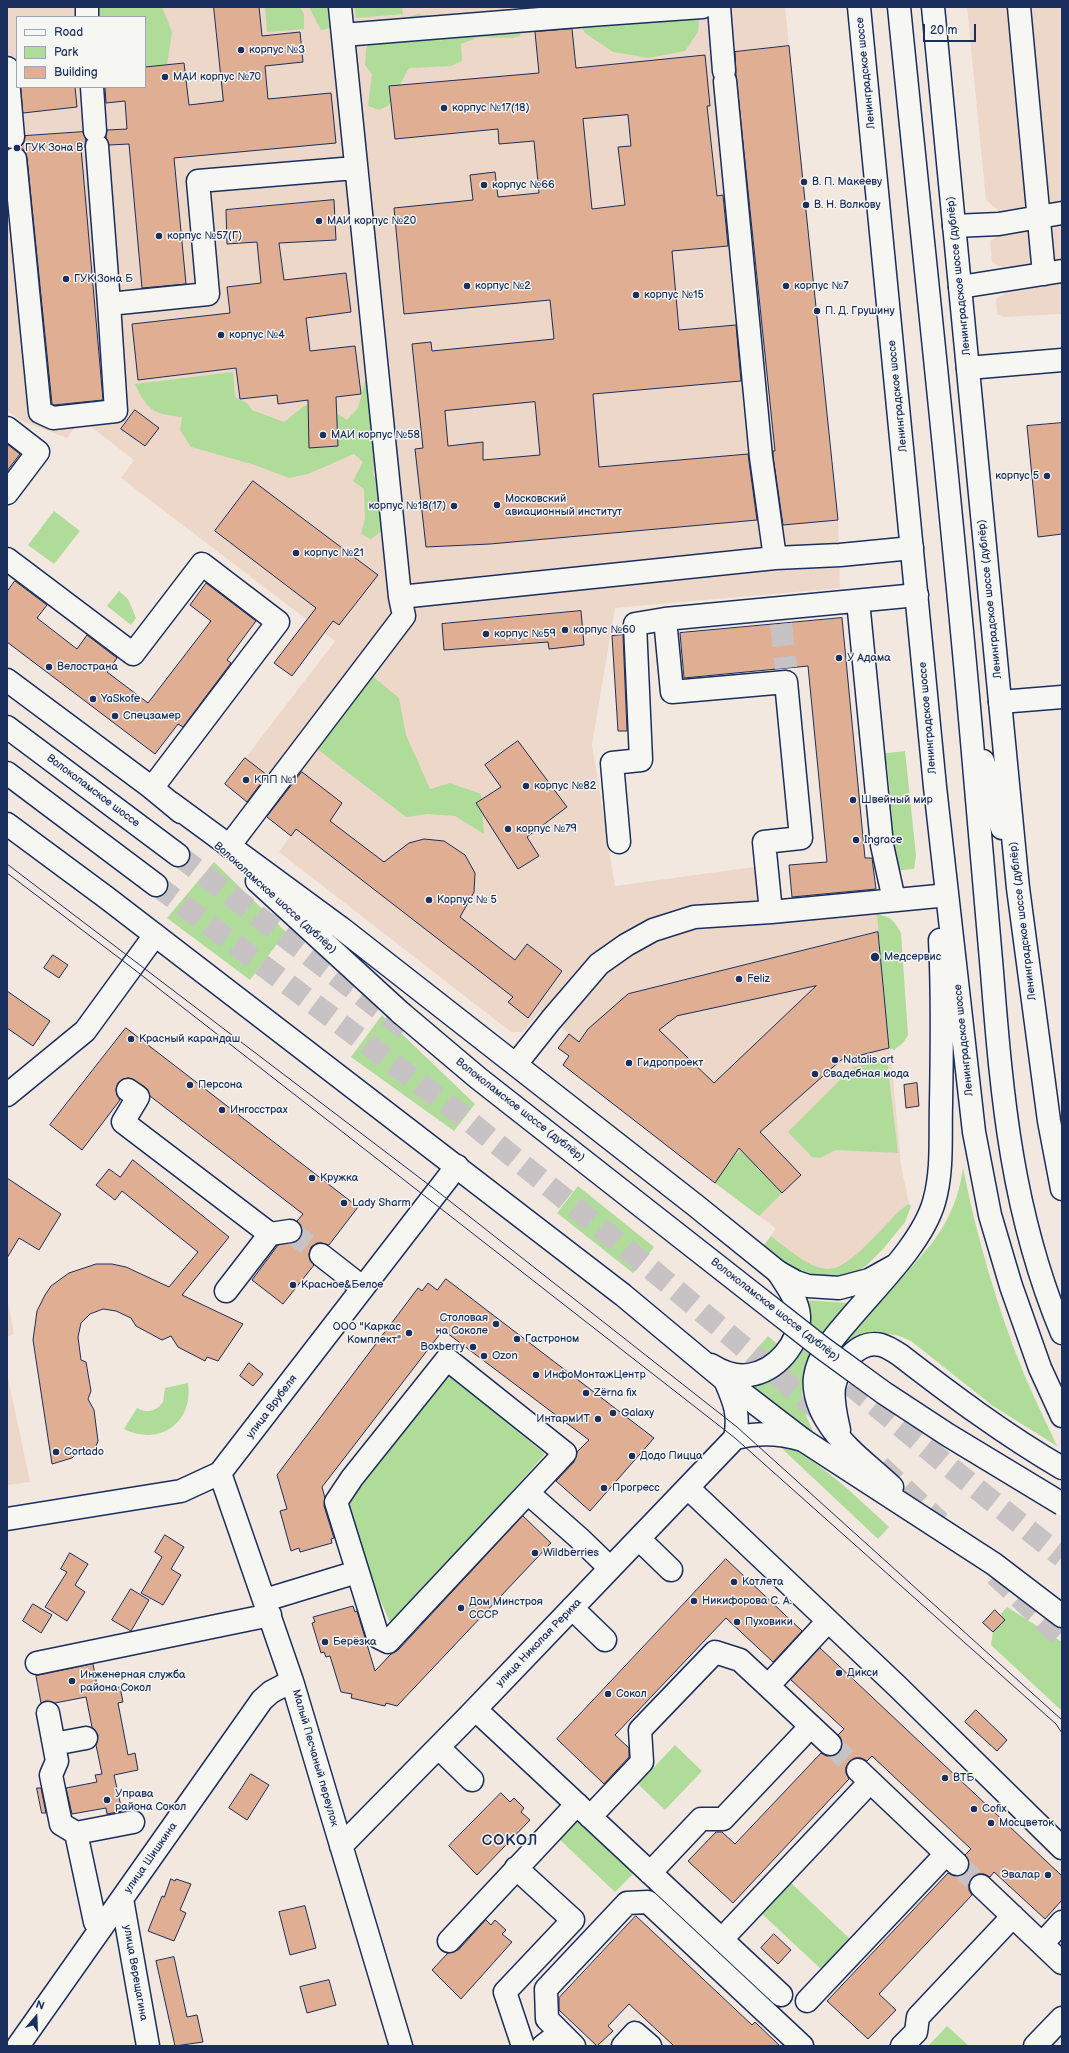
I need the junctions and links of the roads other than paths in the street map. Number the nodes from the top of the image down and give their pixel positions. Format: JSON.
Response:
{"nodes":[{"id":1,"x":340,"y":7,"type":"edge"},
{"id":2,"x":702,"y":7,"type":"edge"},
{"id":3,"x":719,"y":7,"type":"edge"},
{"id":4,"x":859,"y":7,"type":"edge"},
{"id":5,"x":899,"y":7,"type":"edge"},
{"id":6,"x":933,"y":7,"type":"edge"},
{"id":7,"x":1019,"y":7,"type":"edge"},
{"id":8,"x":590,"y":11,"type":"edge"},
{"id":9,"x":342,"y":35,"type":"junction"},
{"id":10,"x":7,"y":68,"type":"edge"},
{"id":11,"x":92,"y":88,"type":"edge"},
{"id":12,"x":13,"y":137,"type":"dead end"},
{"id":13,"x":15,"y":159,"type":"dead end"},
{"id":14,"x":355,"y":168,"type":"junction"},
{"id":15,"x":1062,"y":213,"type":"edge"},
{"id":16,"x":1039,"y":217,"type":"junction"},
{"id":17,"x":954,"y":226,"type":"junction"},
{"id":18,"x":1053,"y":272,"type":"edge"},
{"id":19,"x":960,"y":287,"type":"junction"},
{"id":20,"x":109,"y":304,"type":"junction"},
{"id":21,"x":1062,"y":360,"type":"edge"},
{"id":22,"x":968,"y":368,"type":"junction"},
{"id":23,"x":7,"y":428,"type":"edge"},
{"id":24,"x":7,"y":493,"type":"edge"},
{"id":25,"x":912,"y":548,"type":"junction"},
{"id":26,"x":775,"y":558,"type":"junction"},
{"id":27,"x":7,"y":559,"type":"edge"},
{"id":28,"x":917,"y":595,"type":"junction"},
{"id":29,"x":400,"y":597,"type":"junction"},
{"id":30,"x":858,"y":601,"type":"junction"},
{"id":31,"x":665,"y":619,"type":"junction"},
{"id":32,"x":7,"y":680,"type":"edge"},
{"id":33,"x":1062,"y":697,"type":"edge"},
{"id":34,"x":1000,"y":702,"type":"junction"},
{"id":35,"x":969,"y":708,"type":"junction"},
{"id":36,"x":7,"y":727,"type":"edge"},
{"id":37,"x":7,"y":773,"type":"edge"},
{"id":38,"x":934,"y":787,"type":"junction"},
{"id":39,"x":152,"y":788,"type":"junction"},
{"id":40,"x":171,"y":802,"type":"junction"},
{"id":41,"x":7,"y":824,"type":"edge"},
{"id":42,"x":619,"y":842,"type":"dead end"},
{"id":43,"x":230,"y":846,"type":"junction"},
{"id":44,"x":178,"y":855,"type":"tunnel mouth"},
{"id":45,"x":156,"y":885,"type":"tunnel mouth"},
{"id":46,"x":1018,"y":888,"type":"junction"},
{"id":47,"x":938,"y":896,"type":"junction"},
{"id":48,"x":894,"y":900,"type":"junction"},
{"id":49,"x":770,"y":912,"type":"junction"},
{"id":50,"x":155,"y":935,"type":"junction"},
{"id":51,"x":516,"y":1064,"type":"junction"},
{"id":52,"x":128,"y":1090,"type":"dead end"},
{"id":53,"x":7,"y":1095,"type":"edge"},
{"id":54,"x":457,"y":1166,"type":"junction"},
{"id":55,"x":1062,"y":1189,"type":"edge"},
{"id":56,"x":321,"y":1255,"type":"tunnel mouth"},
{"id":57,"x":896,"y":1265,"type":"junction"},
{"id":58,"x":778,"y":1272,"type":"junction"},
{"id":59,"x":362,"y":1287,"type":"junction"},
{"id":60,"x":226,"y":1291,"type":"dead end"},
{"id":61,"x":1062,"y":1333,"type":"edge"},
{"id":62,"x":701,"y":1360,"type":"junction"},
{"id":63,"x":725,"y":1380,"type":"junction"},
{"id":64,"x":1062,"y":1416,"type":"edge"},
{"id":65,"x":735,"y":1438,"type":"junction"},
{"id":66,"x":841,"y":1438,"type":"junction"},
{"id":67,"x":803,"y":1440,"type":"junction"},
{"id":68,"x":1062,"y":1468,"type":"edge"},
{"id":69,"x":220,"y":1473,"type":"junction"},
{"id":70,"x":688,"y":1488,"type":"junction"},
{"id":71,"x":528,"y":1493,"type":"junction"},
{"id":72,"x":1062,"y":1504,"type":"edge"},
{"id":73,"x":7,"y":1519,"type":"edge"},
{"id":74,"x":929,"y":1523,"type":"junction"},
{"id":75,"x":639,"y":1539,"type":"junction"},
{"id":76,"x":610,"y":1568,"type":"junction"},
{"id":77,"x":671,"y":1570,"type":"dead end"},
{"id":78,"x":357,"y":1572,"type":"junction"},
{"id":79,"x":268,"y":1607,"type":"junction"},
{"id":80,"x":572,"y":1608,"type":"junction"},
{"id":81,"x":1062,"y":1616,"type":"edge"},
{"id":82,"x":828,"y":1621,"type":"junction"},
{"id":83,"x":605,"y":1640,"type":"dead end"},
{"id":84,"x":37,"y":1663,"type":"dead end"},
{"id":85,"x":292,"y":1682,"type":"junction"},
{"id":86,"x":768,"y":1686,"type":"junction"},
{"id":87,"x":476,"y":1710,"type":"junction"},
{"id":88,"x":48,"y":1713,"type":"dead end"},
{"id":89,"x":811,"y":1726,"type":"junction"},
{"id":90,"x":86,"y":1738,"type":"dead end"},
{"id":91,"x":54,"y":1744,"type":"junction"},
{"id":92,"x":830,"y":1744,"type":"tunnel mouth"},
{"id":93,"x":439,"y":1748,"type":"junction"},
{"id":94,"x":472,"y":1780,"type":"dead end"},
{"id":95,"x":583,"y":1810,"type":"junction"},
{"id":96,"x":133,"y":1822,"type":"dead end"},
{"id":97,"x":76,"y":1833,"type":"junction"},
{"id":98,"x":341,"y":1846,"type":"junction"},
{"id":99,"x":1062,"y":1848,"type":"edge"},
{"id":100,"x":516,"y":1868,"type":"junction"},
{"id":101,"x":650,"y":1873,"type":"junction"},
{"id":102,"x":981,"y":1886,"type":"tunnel mouth"},
{"id":103,"x":122,"y":1900,"type":"junction"},
{"id":104,"x":1013,"y":1916,"type":"junction"},
{"id":105,"x":95,"y":1922,"type":"dead end"},
{"id":106,"x":1062,"y":1922,"type":"edge"},
{"id":107,"x":722,"y":1939,"type":"junction"},
{"id":108,"x":449,"y":1941,"type":"dead end"},
{"id":109,"x":1042,"y":1944,"type":"junction"},
{"id":110,"x":1062,"y":1963,"type":"edge"},
{"id":111,"x":762,"y":1977,"type":"junction"},
{"id":112,"x":746,"y":1994,"type":"junction"},
{"id":113,"x":781,"y":1995,"type":"dead end"},
{"id":114,"x":807,"y":2001,"type":"dead end"},
{"id":115,"x":1062,"y":2018,"type":"edge"},
{"id":116,"x":559,"y":2042,"type":"edge"},
{"id":117,"x":18,"y":2046,"type":"edge"},
{"id":118,"x":148,"y":2046,"type":"edge"},
{"id":119,"x":401,"y":2046,"type":"edge"},
{"id":120,"x":523,"y":2046,"type":"edge"},
{"id":121,"x":623,"y":2046,"type":"edge"},
{"id":122,"x":650,"y":2046,"type":"edge"},
{"id":123,"x":802,"y":2046,"type":"edge"},
{"id":124,"x":902,"y":2046,"type":"edge"},
{"id":125,"x":1036,"y":2046,"type":"edge"}],
"edges":[{"from":1,"to":9,"type":"main road"},
{"from":2,"to":8,"type":"main road"},
{"from":3,"to":26,"type":"main road"},
{"from":4,"to":25,"type":"main road","name":"Ленинградское шоссе"},
{"from":5,"to":35,"type":"main road"},
{"from":6,"to":17,"type":"main road","name":"Ленинградское шоссе (дублёр)"},
{"from":7,"to":16,"type":"main road"},
{"from":8,"to":9,"type":"main road"},
{"from":9,"to":14,"type":"main road"},
{"from":10,"to":12,"type":"main road"},
{"from":11,"to":20,"type":"main road"},
{"from":13,"to":20,"type":"main road"},
{"from":14,"to":20,"type":"main road"},
{"from":14,"to":29,"type":"main road"},
{"from":15,"to":16,"type":"main road"},
{"from":16,"to":17,"type":"main road"},
{"from":16,"to":18,"type":"main road"},
{"from":17,"to":19,"type":"main road","name":"Ленинградское шоссе (дублёр)"},
{"from":18,"to":19,"type":"main road"},
{"from":19,"to":22,"type":"main road","name":"Ленинградское шоссе (дублёр)"},
{"from":21,"to":22,"type":"main road"},
{"from":22,"to":34,"type":"main road","name":"Ленинградское шоссе (дублёр)"},
{"from":23,"to":24,"type":"main road"},
{"from":25,"to":26,"type":"main road"},
{"from":25,"to":28,"type":"main road","name":"Ленинградское шоссе"},
{"from":26,"to":29,"type":"main road"},
{"from":27,"to":39,"type":"main road"},
{"from":28,"to":30,"type":"main road"},
{"from":28,"to":38,"type":"main road","name":"Ленинградское шоссе"},
{"from":29,"to":43,"type":"main road"},
{"from":30,"to":31,"type":"main road"},
{"from":30,"to":48,"type":"main road"},
{"from":31,"to":42,"type":"main road"},
{"from":31,"to":49,"type":"main road"},
{"from":32,"to":39,"type":"main road","name":"Волоколамское шоссе (дублёр)"},
{"from":33,"to":34,"type":"main road"},
{"from":34,"to":46,"type":"main road","name":"Ленинградское шоссе (дублёр)"},
{"from":35,"to":46,"type":"main road"},
{"from":35,"to":61,"type":"main road"},
{"from":36,"to":44,"type":"main road","name":"Волоколамское шоссе"},
{"from":37,"to":45,"type":"main road"},
{"from":38,"to":47,"type":"main road"},
{"from":38,"to":64,"type":"main road","name":"Ленинградское шоссе"},
{"from":39,"to":40,"type":"main road","name":"Волоколамское шоссе (дублёр)"},
{"from":40,"to":43,"type":"main road"},
{"from":40,"to":72,"type":"main road","name":"Волоколамское шоссе (дублёр)","bridge":true},
{"from":41,"to":50,"type":"main road"},
{"from":43,"to":51,"type":"main road"},
{"from":46,"to":55,"type":"main road","name":"Ленинградское шоссе (дублёр)"},
{"from":47,"to":48,"type":"main road"},
{"from":47,"to":57,"type":"main road"},
{"from":48,"to":49,"type":"main road"},
{"from":49,"to":51,"type":"main road"},
{"from":50,"to":53,"type":"main road"},
{"from":50,"to":54,"type":"main road"},
{"from":51,"to":58,"type":"main road"},
{"from":52,"to":60,"type":"main road"},
{"from":54,"to":59,"type":"main road","name":"улица Врубеля"},
{"from":54,"to":62,"type":"main road"},
{"from":56,"to":59,"type":"main road"},
{"from":57,"to":58,"type":"main road"},
{"from":57,"to":66,"type":"main road"},
{"from":58,"to":62,"type":"main road"},
{"from":59,"to":69,"type":"main road","name":"улица Врубеля"},
{"from":62,"to":63,"type":"main road"},
{"from":63,"to":65,"type":"main road"},
{"from":63,"to":67,"type":"main road"},
{"from":65,"to":67,"type":"main road"},
{"from":65,"to":70,"type":"main road","name":"улица Николая Рериха"},
{"from":66,"to":68,"type":"main road"},
{"from":66,"to":74,"type":"main road"},
{"from":67,"to":74,"type":"main road"},
{"from":69,"to":73,"type":"main road","name":"улица Врубеля"},
{"from":69,"to":79,"type":"main road","name":"Малый Песчаный переулок"},
{"from":70,"to":75,"type":"main road","name":"улица Николая Рериха"},
{"from":70,"to":82,"type":"main road"},
{"from":71,"to":76,"type":"main road"},
{"from":71,"to":78,"type":"main road"},
{"from":71,"to":78,"type":"main road"},
{"from":74,"to":81,"type":"main road"},
{"from":75,"to":76,"type":"main road","name":"улица Николая Рериха"},
{"from":75,"to":77,"type":"main road"},
{"from":76,"to":80,"type":"main road","name":"улица Николая Рериха"},
{"from":78,"to":79,"type":"main road"},
{"from":79,"to":84,"type":"main road"},
{"from":79,"to":85,"type":"main road","name":"Малый Песчаный переулок"},
{"from":80,"to":83,"type":"main road"},
{"from":80,"to":87,"type":"main road","name":"улица Николая Рериха"},
{"from":82,"to":86,"type":"main road"},
{"from":82,"to":99,"type":"main road"},
{"from":85,"to":98,"type":"main road","name":"Малый Песчаный переулок"},
{"from":85,"to":103,"type":"main road","name":"улица Шишкина"},
{"from":86,"to":89,"type":"main road"},
{"from":86,"to":95,"type":"main road"},
{"from":87,"to":93,"type":"main road","name":"улица Николая Рериха"},
{"from":87,"to":95,"type":"main road"},
{"from":88,"to":91,"type":"main road"},
{"from":89,"to":92,"type":"main road"},
{"from":89,"to":101,"type":"main road"},
{"from":90,"to":91,"type":"main road"},
{"from":91,"to":97,"type":"main road"},
{"from":93,"to":94,"type":"main road"},
{"from":93,"to":98,"type":"main road","name":"улица Николая Рериха"},
{"from":95,"to":100,"type":"main road"},
{"from":95,"to":101,"type":"main road"},
{"from":96,"to":97,"type":"main road"},
{"from":97,"to":105,"type":"main road"},
{"from":98,"to":119,"type":"main road","name":"Малый Песчаный переулок"},
{"from":100,"to":108,"type":"main road"},
{"from":100,"to":120,"type":"main road"},
{"from":101,"to":107,"type":"main road"},
{"from":102,"to":104,"type":"main road"},
{"from":103,"to":117,"type":"main road","name":"улица Шишкина"},
{"from":103,"to":118,"type":"main road","name":"улица Верещагина"},
{"from":104,"to":109,"type":"main road"},
{"from":104,"to":124,"type":"main road"},
{"from":106,"to":109,"type":"main road"},
{"from":107,"to":111,"type":"main road"},
{"from":107,"to":114,"type":"main road"},
{"from":109,"to":110,"type":"main road"},
{"from":111,"to":112,"type":"main road"},
{"from":111,"to":113,"type":"main road"},
{"from":112,"to":116,"type":"main road"},
{"from":112,"to":123,"type":"main road"},
{"from":115,"to":125,"type":"main road"},
{"from":121,"to":122,"type":"main road"}]}
